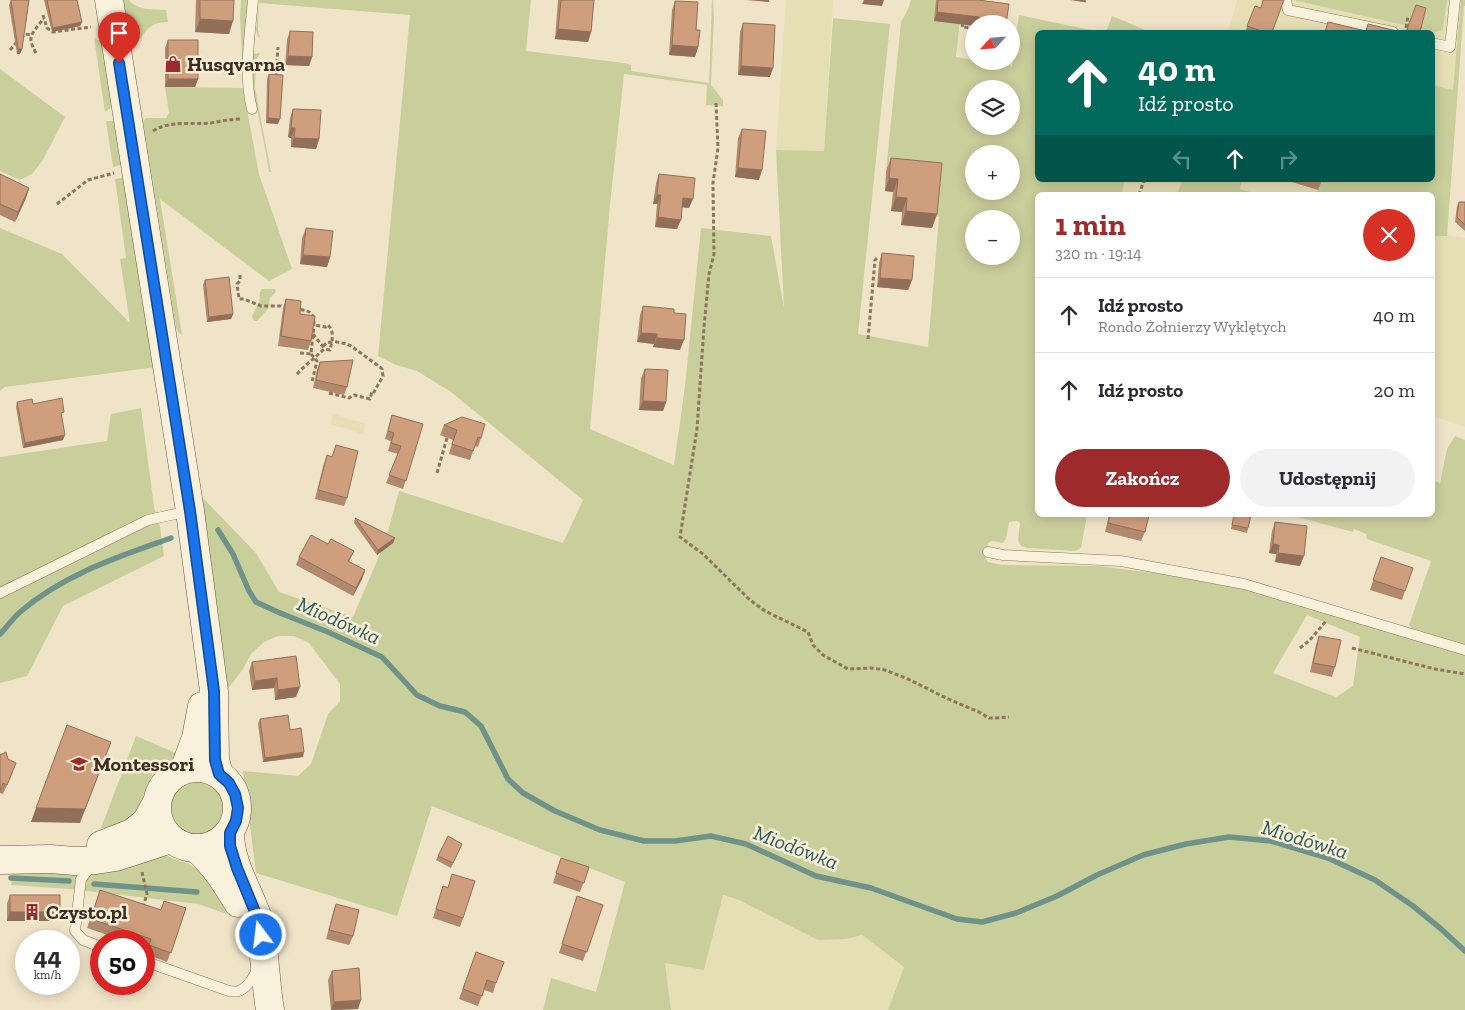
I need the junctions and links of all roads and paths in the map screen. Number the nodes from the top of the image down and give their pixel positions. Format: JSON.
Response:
{"nodes":[{"id":1,"x":109,"y":0,"type":"edge"},
{"id":2,"x":252,"y":0,"type":"edge"},
{"id":3,"x":1286,"y":0,"type":"edge"},
{"id":4,"x":1455,"y":0,"type":"edge"},
{"id":5,"x":963,"y":18,"type":"edge"},
{"id":6,"x":92,"y":27,"type":"dead end"},
{"id":7,"x":965,"y":27,"type":"edge"},
{"id":8,"x":1383,"y":30,"type":"edge"},
{"id":9,"x":31,"y":35,"type":"junction"},
{"id":10,"x":1435,"y":44,"type":"edge"},
{"id":11,"x":278,"y":47,"type":"dead end"},
{"id":12,"x":10,"y":50,"type":"dead end"},
{"id":13,"x":36,"y":53,"type":"dead end"},
{"id":14,"x":276,"y":79,"type":"edge"},
{"id":15,"x":716,"y":103,"type":"dead end"},
{"id":16,"x":252,"y":109,"type":"joint"},
{"id":17,"x":151,"y":132,"type":"dead end"},
{"id":18,"x":136,"y":170,"type":"junction"},
{"id":19,"x":57,"y":204,"type":"dead end"},
{"id":20,"x":878,"y":257,"type":"dead end"},
{"id":21,"x":240,"y":274,"type":"dead end"},
{"id":22,"x":314,"y":325,"type":"junction"},
{"id":23,"x":313,"y":334,"type":"junction"},
{"id":24,"x":868,"y":339,"type":"dead end"},
{"id":25,"x":332,"y":342,"type":"junction"},
{"id":26,"x":323,"y":348,"type":"junction"},
{"id":27,"x":300,"y":353,"type":"dead end"},
{"id":28,"x":310,"y":354,"type":"junction"},
{"id":29,"x":315,"y":358,"type":"junction"},
{"id":30,"x":297,"y":374,"type":"dead end"},
{"id":31,"x":312,"y":382,"type":"dead end"},
{"id":32,"x":329,"y":393,"type":"edge"},
{"id":33,"x":447,"y":438,"type":"dead end"},
{"id":34,"x":437,"y":473,"type":"dead end"},
{"id":35,"x":190,"y":511,"type":"junction"},
{"id":36,"x":988,"y":552,"type":"dead end"},
{"id":37,"x":0,"y":593,"type":"edge"},
{"id":38,"x":1333,"y":610,"type":"junction"},
{"id":39,"x":1300,"y":648,"type":"dead end"},
{"id":40,"x":1352,"y":648,"type":"dead end"},
{"id":41,"x":1465,"y":650,"type":"edge"},
{"id":42,"x":208,"y":655,"type":"junction"},
{"id":43,"x":1465,"y":674,"type":"edge"},
{"id":44,"x":1009,"y":717,"type":"dead end"},
{"id":45,"x":184,"y":770,"type":"junction"},
{"id":46,"x":219,"y":774,"type":"junction"},
{"id":47,"x":158,"y":802,"type":"junction"},
{"id":48,"x":230,"y":833,"type":"junction"},
{"id":49,"x":171,"y":839,"type":"junction"},
{"id":50,"x":197,"y":849,"type":"junction"},
{"id":51,"x":109,"y":858,"type":"junction"},
{"id":52,"x":50,"y":859,"type":"junction"},
{"id":53,"x":0,"y":860,"type":"edge"},
{"id":54,"x":144,"y":883,"type":"dead end"},
{"id":55,"x":141,"y":912,"type":"edge"},
{"id":56,"x":90,"y":943,"type":"edge"},
{"id":57,"x":257,"y":953,"type":"junction"},
{"id":58,"x":155,"y":965,"type":"edge"},
{"id":59,"x":268,"y":998,"type":"edge"}],
"edges":[{"from":1,"to":18,"type":"main road"},
{"from":2,"to":16,"type":"lane"},
{"from":3,"to":8,"type":"lane"},
{"from":4,"to":10,"type":"lane"},
{"from":5,"to":7,"type":"path"},
{"from":6,"to":9,"type":"path"},
{"from":9,"to":12,"type":"path"},
{"from":9,"to":13,"type":"path"},
{"from":11,"to":14,"type":"path"},
{"from":15,"to":44,"type":"path"},
{"from":16,"to":17,"type":"path"},
{"from":18,"to":19,"type":"path"},
{"from":18,"to":35,"type":"main road"},
{"from":20,"to":24,"type":"path"},
{"from":21,"to":22,"type":"path"},
{"from":22,"to":23,"type":"path"},
{"from":22,"to":25,"type":"path"},
{"from":23,"to":26,"type":"path"},
{"from":23,"to":28,"type":"path"},
{"from":25,"to":26,"type":"path"},
{"from":25,"to":26,"type":"path"},
{"from":25,"to":32,"type":"path"},
{"from":26,"to":29,"type":"path"},
{"from":27,"to":28,"type":"path"},
{"from":28,"to":29,"type":"path"},
{"from":29,"to":30,"type":"path"},
{"from":29,"to":31,"type":"path"},
{"from":33,"to":34,"type":"path"},
{"from":35,"to":37,"type":"lane"},
{"from":35,"to":42,"type":"main road"},
{"from":36,"to":38,"type":"lane"},
{"from":38,"to":39,"type":"path"},
{"from":38,"to":41,"type":"lane"},
{"from":40,"to":43,"type":"path"},
{"from":42,"to":45,"type":"main road"},
{"from":42,"to":46,"type":"main road"},
{"from":45,"to":46,"type":"main road"},
{"from":45,"to":47,"type":"main road"},
{"from":46,"to":48,"type":"main road"},
{"from":47,"to":49,"type":"main road"},
{"from":47,"to":52,"type":"main road"},
{"from":48,"to":50,"type":"main road"},
{"from":48,"to":59,"type":"main road"},
{"from":49,"to":50,"type":"main road"},
{"from":49,"to":51,"type":"main road"},
{"from":50,"to":57,"type":"main road"},
{"from":51,"to":52,"type":"main road"},
{"from":51,"to":56,"type":"lane"},
{"from":52,"to":53,"type":"main road"},
{"from":54,"to":55,"type":"path"},
{"from":57,"to":58,"type":"lane"},
{"from":57,"to":59,"type":"main road"}]}
